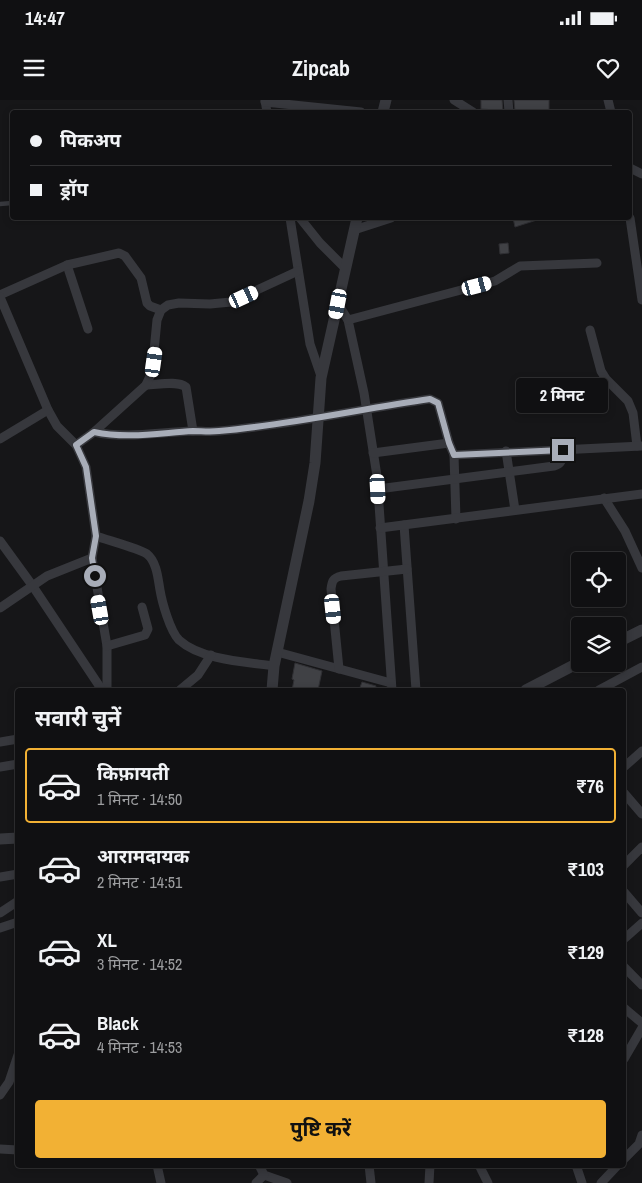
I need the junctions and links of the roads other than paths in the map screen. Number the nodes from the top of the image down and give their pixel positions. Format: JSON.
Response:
{"nodes":[{"id":1,"x":454,"y":100,"type":"edge"},
{"id":2,"x":265,"y":101,"type":"edge"},
{"id":3,"x":304,"y":104,"type":"edge"},
{"id":4,"x":347,"y":110,"type":"edge"},
{"id":5,"x":470,"y":110,"type":"edge"},
{"id":6,"x":290,"y":220,"type":"edge"},
{"id":7,"x":302,"y":220,"type":"edge"},
{"id":8,"x":356,"y":220,"type":"edge"},
{"id":9,"x":385,"y":220,"type":"edge"},
{"id":10,"x":630,"y":220,"type":"edge"},
{"id":11,"x":354,"y":230,"type":"junction"},
{"id":12,"x":598,"y":263,"type":"dead end"},
{"id":13,"x":67,"y":265,"type":"junction"},
{"id":14,"x":346,"y":268,"type":"junction"},
{"id":15,"x":298,"y":271,"type":"junction"},
{"id":16,"x":0,"y":296,"type":"edge"},
{"id":17,"x":642,"y":300,"type":"edge"},
{"id":18,"x":338,"y":304,"type":"junction"},
{"id":19,"x":161,"y":310,"type":"junction"},
{"id":20,"x":348,"y":320,"type":"junction"},
{"id":21,"x":88,"y":329,"type":"dead end"},
{"id":22,"x":590,"y":330,"type":"dead end"},
{"id":23,"x":322,"y":378,"type":"junction"},
{"id":24,"x":146,"y":385,"type":"junction"},
{"id":25,"x":366,"y":408,"type":"junction"},
{"id":26,"x":48,"y":410,"type":"junction"},
{"id":27,"x":319,"y":418,"type":"junction"},
{"id":28,"x":193,"y":431,"type":"junction"},
{"id":29,"x":94,"y":432,"type":"junction"},
{"id":30,"x":0,"y":438,"type":"edge"},
{"id":31,"x":449,"y":443,"type":"junction"},
{"id":32,"x":76,"y":445,"type":"junction"},
{"id":33,"x":639,"y":446,"type":"edge"},
{"id":34,"x":563,"y":450,"type":"junction"},
{"id":35,"x":506,"y":451,"type":"junction"},
{"id":36,"x":373,"y":453,"type":"junction"},
{"id":37,"x":454,"y":455,"type":"junction"},
{"id":38,"x":508,"y":472,"type":"junction"},
{"id":39,"x":454,"y":479,"type":"junction"},
{"id":40,"x":378,"y":489,"type":"junction"},
{"id":41,"x":642,"y":494,"type":"edge"},
{"id":42,"x":604,"y":498,"type":"junction"},
{"id":43,"x":516,"y":510,"type":"junction"},
{"id":44,"x":456,"y":519,"type":"junction"},
{"id":45,"x":404,"y":525,"type":"junction"},
{"id":46,"x":380,"y":528,"type":"junction"},
{"id":47,"x":96,"y":536,"type":"junction"},
{"id":48,"x":0,"y":541,"type":"edge"},
{"id":49,"x":642,"y":545,"type":"edge"},
{"id":50,"x":632,"y":546,"type":"junction"},
{"id":51,"x":92,"y":558,"type":"junction"},
{"id":52,"x":642,"y":568,"type":"edge"},
{"id":53,"x":407,"y":569,"type":"junction"},
{"id":54,"x":382,"y":572,"type":"junction"},
{"id":55,"x":32,"y":585,"type":"junction"},
{"id":56,"x":142,"y":607,"type":"dead end"},
{"id":57,"x":0,"y":608,"type":"edge"},
{"id":58,"x":642,"y":630,"type":"edge"},
{"id":59,"x":626,"y":638,"type":"edge"},
{"id":60,"x":107,"y":646,"type":"junction"},
{"id":61,"x":277,"y":652,"type":"junction"},
{"id":62,"x":211,"y":655,"type":"junction"},
{"id":63,"x":274,"y":666,"type":"junction"},
{"id":64,"x":642,"y":666,"type":"edge"},
{"id":65,"x":571,"y":667,"type":"edge"},
{"id":66,"x":339,"y":669,"type":"junction"},
{"id":67,"x":392,"y":686,"type":"edge"},
{"id":68,"x":101,"y":688,"type":"edge"},
{"id":69,"x":107,"y":688,"type":"edge"},
{"id":70,"x":182,"y":688,"type":"edge"},
{"id":71,"x":272,"y":688,"type":"edge"},
{"id":72,"x":416,"y":688,"type":"edge"},
{"id":73,"x":533,"y":688,"type":"edge"},
{"id":74,"x":602,"y":688,"type":"edge"},
{"id":75,"x":15,"y":740,"type":"edge"},
{"id":76,"x":0,"y":742,"type":"edge"},
{"id":77,"x":642,"y":751,"type":"edge"},
{"id":78,"x":15,"y":764,"type":"edge"},
{"id":79,"x":626,"y":765,"type":"edge"},
{"id":80,"x":0,"y":767,"type":"edge"},
{"id":81,"x":626,"y":795,"type":"edge"},
{"id":82,"x":642,"y":814,"type":"edge"},
{"id":83,"x":15,"y":838,"type":"edge"},
{"id":84,"x":0,"y":839,"type":"edge"},
{"id":85,"x":642,"y":847,"type":"edge"},
{"id":86,"x":626,"y":863,"type":"edge"},
{"id":87,"x":15,"y":874,"type":"edge"},
{"id":88,"x":0,"y":877,"type":"edge"},
{"id":89,"x":626,"y":894,"type":"edge"},
{"id":90,"x":15,"y":903,"type":"edge"},
{"id":91,"x":2,"y":909,"type":"edge"},
{"id":92,"x":642,"y":914,"type":"edge"},
{"id":93,"x":15,"y":923,"type":"edge"},
{"id":94,"x":642,"y":924,"type":"edge"},
{"id":95,"x":0,"y":928,"type":"edge"},
{"id":96,"x":626,"y":933,"type":"edge"},
{"id":97,"x":626,"y":969,"type":"edge"},
{"id":98,"x":642,"y":985,"type":"edge"},
{"id":99,"x":626,"y":1010,"type":"edge"},
{"id":100,"x":642,"y":1023,"type":"edge"},
{"id":101,"x":642,"y":1028,"type":"edge"},
{"id":102,"x":626,"y":1056,"type":"edge"},
{"id":103,"x":13,"y":1082,"type":"edge"},
{"id":104,"x":0,"y":1095,"type":"edge"},
{"id":105,"x":641,"y":1141,"type":"edge"},
{"id":106,"x":0,"y":1149,"type":"edge"},
{"id":107,"x":15,"y":1150,"type":"edge"},
{"id":108,"x":626,"y":1157,"type":"edge"},
{"id":109,"x":158,"y":1168,"type":"edge"},
{"id":110,"x":260,"y":1168,"type":"edge"},
{"id":111,"x":369,"y":1168,"type":"edge"},
{"id":112,"x":430,"y":1168,"type":"edge"},
{"id":113,"x":480,"y":1168,"type":"edge"},
{"id":114,"x":577,"y":1168,"type":"edge"},
{"id":115,"x":615,"y":1168,"type":"edge"},
{"id":116,"x":264,"y":1175,"type":"junction"},
{"id":117,"x":161,"y":1183,"type":"edge"},
{"id":118,"x":256,"y":1183,"type":"edge"},
{"id":119,"x":288,"y":1183,"type":"edge"},
{"id":120,"x":371,"y":1183,"type":"edge"},
{"id":121,"x":429,"y":1183,"type":"edge"},
{"id":122,"x":488,"y":1183,"type":"edge"},
{"id":123,"x":582,"y":1183,"type":"edge"},
{"id":124,"x":601,"y":1183,"type":"edge"}],
"edges":[{"from":1,"to":5,"type":"street"},
{"from":2,"to":3,"type":"street"},
{"from":3,"to":4,"type":"street"},
{"from":6,"to":15,"type":"street"},
{"from":7,"to":14,"type":"street"},
{"from":8,"to":11,"type":"street"},
{"from":9,"to":11,"type":"street"},
{"from":10,"to":17,"type":"street"},
{"from":11,"to":14,"type":"street"},
{"from":12,"to":20,"type":"street"},
{"from":13,"to":16,"type":"street"},
{"from":13,"to":19,"type":"street"},
{"from":13,"to":21,"type":"street"},
{"from":14,"to":18,"type":"street"},
{"from":15,"to":19,"type":"street"},
{"from":15,"to":23,"type":"street"},
{"from":16,"to":26,"type":"street"},
{"from":18,"to":20,"type":"street"},
{"from":18,"to":23,"type":"street"},
{"from":19,"to":24,"type":"street"},
{"from":20,"to":25,"type":"street"},
{"from":22,"to":33,"type":"street"},
{"from":23,"to":27,"type":"street"},
{"from":24,"to":28,"type":"street"},
{"from":24,"to":29,"type":"street"},
{"from":25,"to":27,"type":"street"},
{"from":25,"to":31,"type":"street"},
{"from":25,"to":36,"type":"street"},
{"from":26,"to":30,"type":"street"},
{"from":26,"to":32,"type":"street"},
{"from":27,"to":28,"type":"street"},
{"from":27,"to":61,"type":"street"},
{"from":28,"to":29,"type":"street"},
{"from":29,"to":32,"type":"street"},
{"from":31,"to":36,"type":"street"},
{"from":31,"to":37,"type":"street"},
{"from":32,"to":47,"type":"street"},
{"from":33,"to":34,"type":"street"},
{"from":34,"to":35,"type":"street"},
{"from":34,"to":38,"type":"street"},
{"from":35,"to":37,"type":"street"},
{"from":35,"to":38,"type":"street"},
{"from":36,"to":40,"type":"street"},
{"from":37,"to":39,"type":"street"},
{"from":38,"to":39,"type":"street"},
{"from":38,"to":43,"type":"street"},
{"from":39,"to":40,"type":"street"},
{"from":39,"to":44,"type":"street"},
{"from":40,"to":46,"type":"street"},
{"from":41,"to":42,"type":"street"},
{"from":42,"to":43,"type":"street"},
{"from":42,"to":50,"type":"street"},
{"from":43,"to":44,"type":"street"},
{"from":44,"to":45,"type":"street"},
{"from":45,"to":46,"type":"street"},
{"from":45,"to":53,"type":"street"},
{"from":46,"to":54,"type":"street"},
{"from":47,"to":51,"type":"street"},
{"from":47,"to":62,"type":"street"},
{"from":48,"to":55,"type":"street"},
{"from":49,"to":50,"type":"street"},
{"from":50,"to":52,"type":"street"},
{"from":51,"to":55,"type":"street"},
{"from":51,"to":60,"type":"street"},
{"from":53,"to":54,"type":"street"},
{"from":53,"to":72,"type":"street"},
{"from":54,"to":66,"type":"street"},
{"from":54,"to":67,"type":"street"},
{"from":55,"to":57,"type":"street"},
{"from":55,"to":68,"type":"street"},
{"from":56,"to":60,"type":"street"},
{"from":58,"to":59,"type":"street"},
{"from":60,"to":69,"type":"street"},
{"from":61,"to":63,"type":"street"},
{"from":61,"to":66,"type":"street"},
{"from":62,"to":63,"type":"street"},
{"from":62,"to":70,"type":"street"},
{"from":63,"to":71,"type":"street"},
{"from":64,"to":74,"type":"street"},
{"from":65,"to":73,"type":"street"},
{"from":66,"to":67,"type":"street"},
{"from":75,"to":76,"type":"street"},
{"from":77,"to":79,"type":"street"},
{"from":78,"to":80,"type":"street"},
{"from":81,"to":82,"type":"street"},
{"from":83,"to":84,"type":"street"},
{"from":85,"to":86,"type":"street"},
{"from":87,"to":88,"type":"street"},
{"from":89,"to":92,"type":"street"},
{"from":90,"to":91,"type":"street"},
{"from":93,"to":95,"type":"street"},
{"from":94,"to":96,"type":"street"},
{"from":97,"to":98,"type":"street"},
{"from":99,"to":100,"type":"street"},
{"from":101,"to":102,"type":"street"},
{"from":103,"to":104,"type":"street"},
{"from":105,"to":108,"type":"street"},
{"from":106,"to":107,"type":"street"},
{"from":109,"to":117,"type":"street"},
{"from":110,"to":116,"type":"street"},
{"from":111,"to":120,"type":"street"},
{"from":112,"to":121,"type":"street"},
{"from":113,"to":122,"type":"street"},
{"from":114,"to":123,"type":"street"},
{"from":115,"to":124,"type":"street"},
{"from":116,"to":118,"type":"street"},
{"from":116,"to":119,"type":"street"}]}
